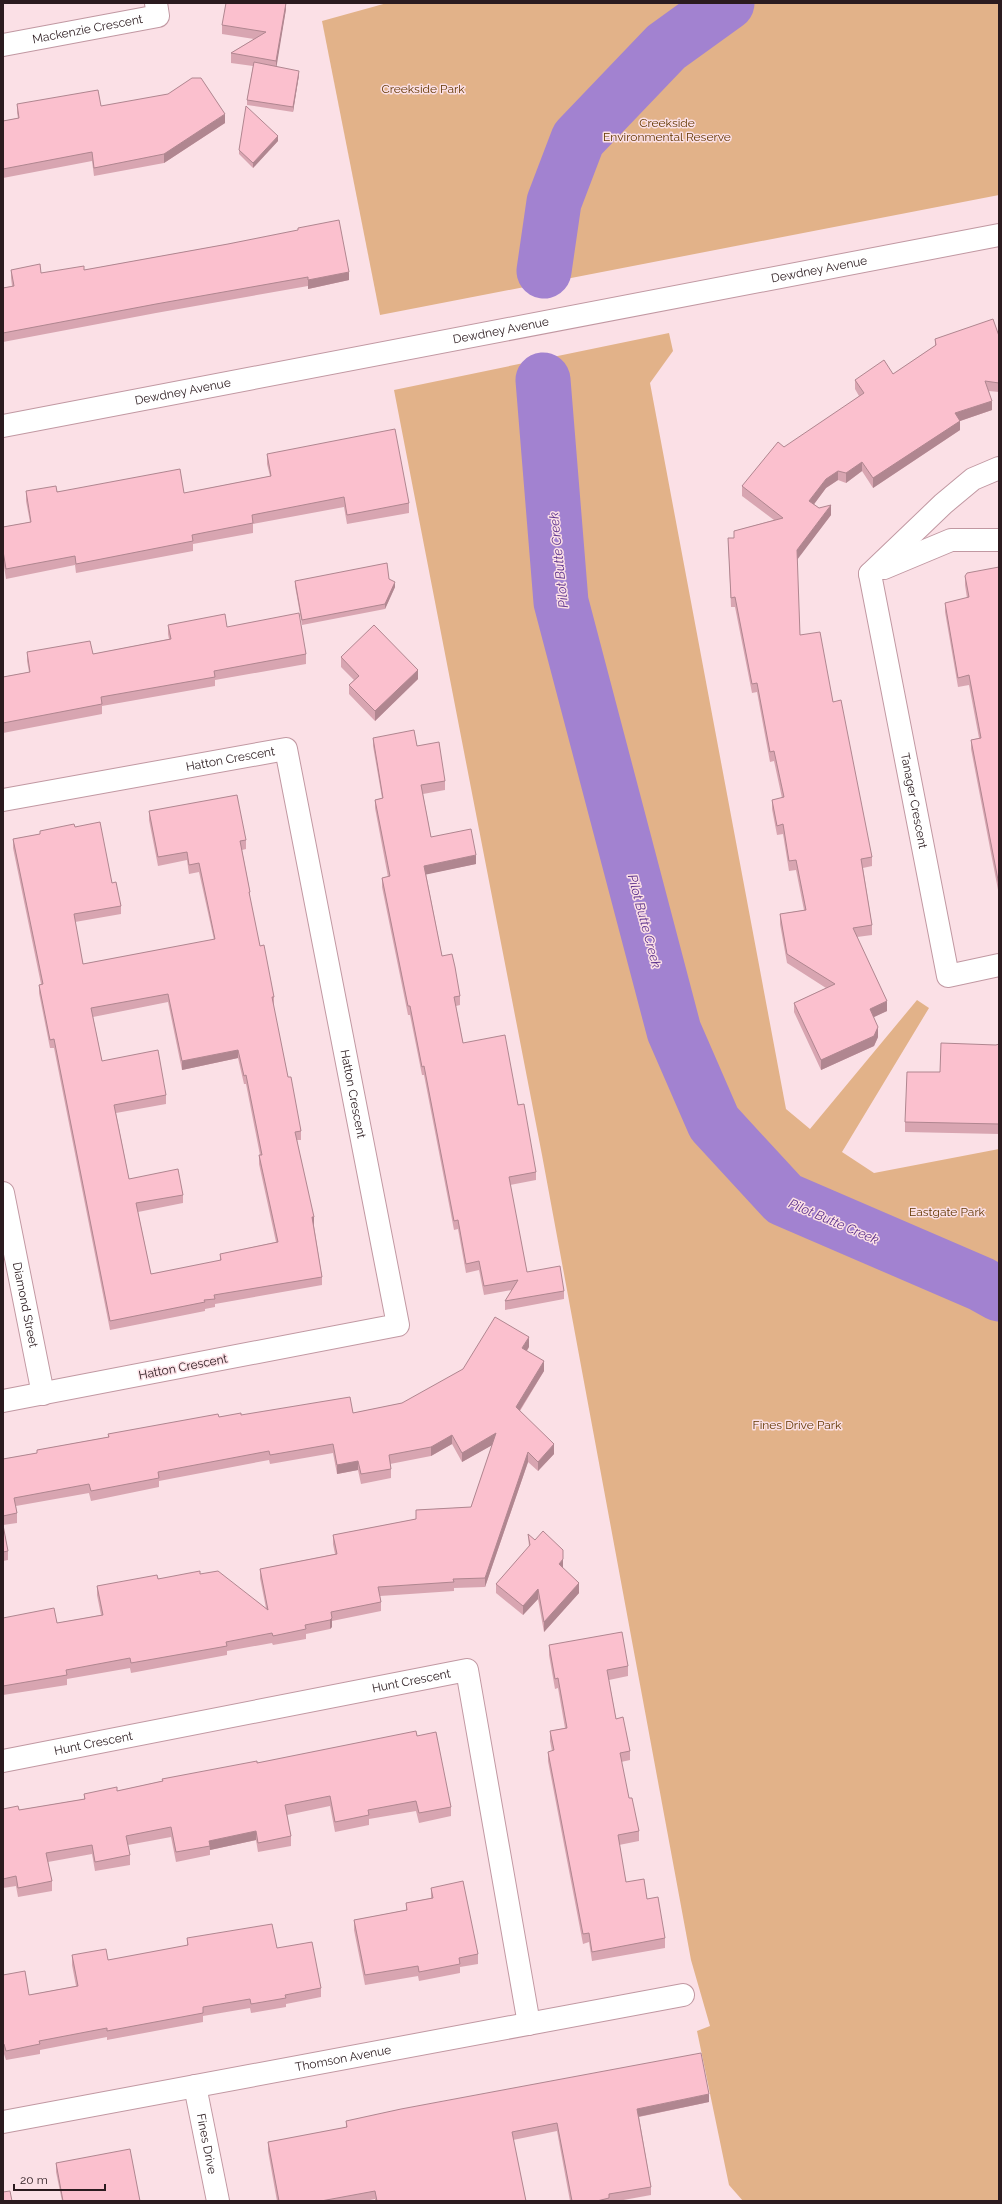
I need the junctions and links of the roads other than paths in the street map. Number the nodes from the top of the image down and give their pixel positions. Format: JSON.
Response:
{"nodes":[{"id":1,"x":156,"y":3,"type":"edge"},
{"id":2,"x":3,"y":45,"type":"edge"},
{"id":3,"x":999,"y":235,"type":"edge"},
{"id":4,"x":3,"y":426,"type":"edge"},
{"id":5,"x":999,"y":468,"type":"edge"},
{"id":6,"x":999,"y":540,"type":"edge"},
{"id":7,"x":870,"y":574,"type":"junction"},
{"id":8,"x":3,"y":800,"type":"edge"},
{"id":9,"x":999,"y":965,"type":"edge"},
{"id":10,"x":3,"y":1193,"type":"edge"},
{"id":11,"x":43,"y":1394,"type":"junction"},
{"id":12,"x":3,"y":1401,"type":"edge"},
{"id":13,"x":3,"y":1761,"type":"edge"},
{"id":14,"x":683,"y":1995,"type":"dead end"},
{"id":15,"x":529,"y":2024,"type":"junction"},
{"id":16,"x":195,"y":2086,"type":"junction"},
{"id":17,"x":3,"y":2122,"type":"edge"},
{"id":18,"x":218,"y":2201,"type":"edge"}],
"edges":[{"from":1,"to":2,"type":"street","name":"Mackenzie Crescent"},
{"from":3,"to":4,"type":"street","name":"Dewdney Avenue"},
{"from":5,"to":7,"type":"street"},
{"from":6,"to":7,"type":"street"},
{"from":7,"to":9,"type":"street","name":"Tanager Crescent"},
{"from":8,"to":11,"type":"street","name":"Hatton Crescent"},
{"from":10,"to":11,"type":"street","name":"Diamond Street"},
{"from":11,"to":12,"type":"street","name":"Hatton Crescent"},
{"from":13,"to":15,"type":"street","name":"Hunt Crescent"},
{"from":14,"to":15,"type":"street","name":"Thomson Avenue"},
{"from":15,"to":16,"type":"street","name":"Thomson Avenue"},
{"from":16,"to":17,"type":"street","name":"Thomson Avenue"},
{"from":16,"to":18,"type":"street","name":"Fines Drive"}]}
